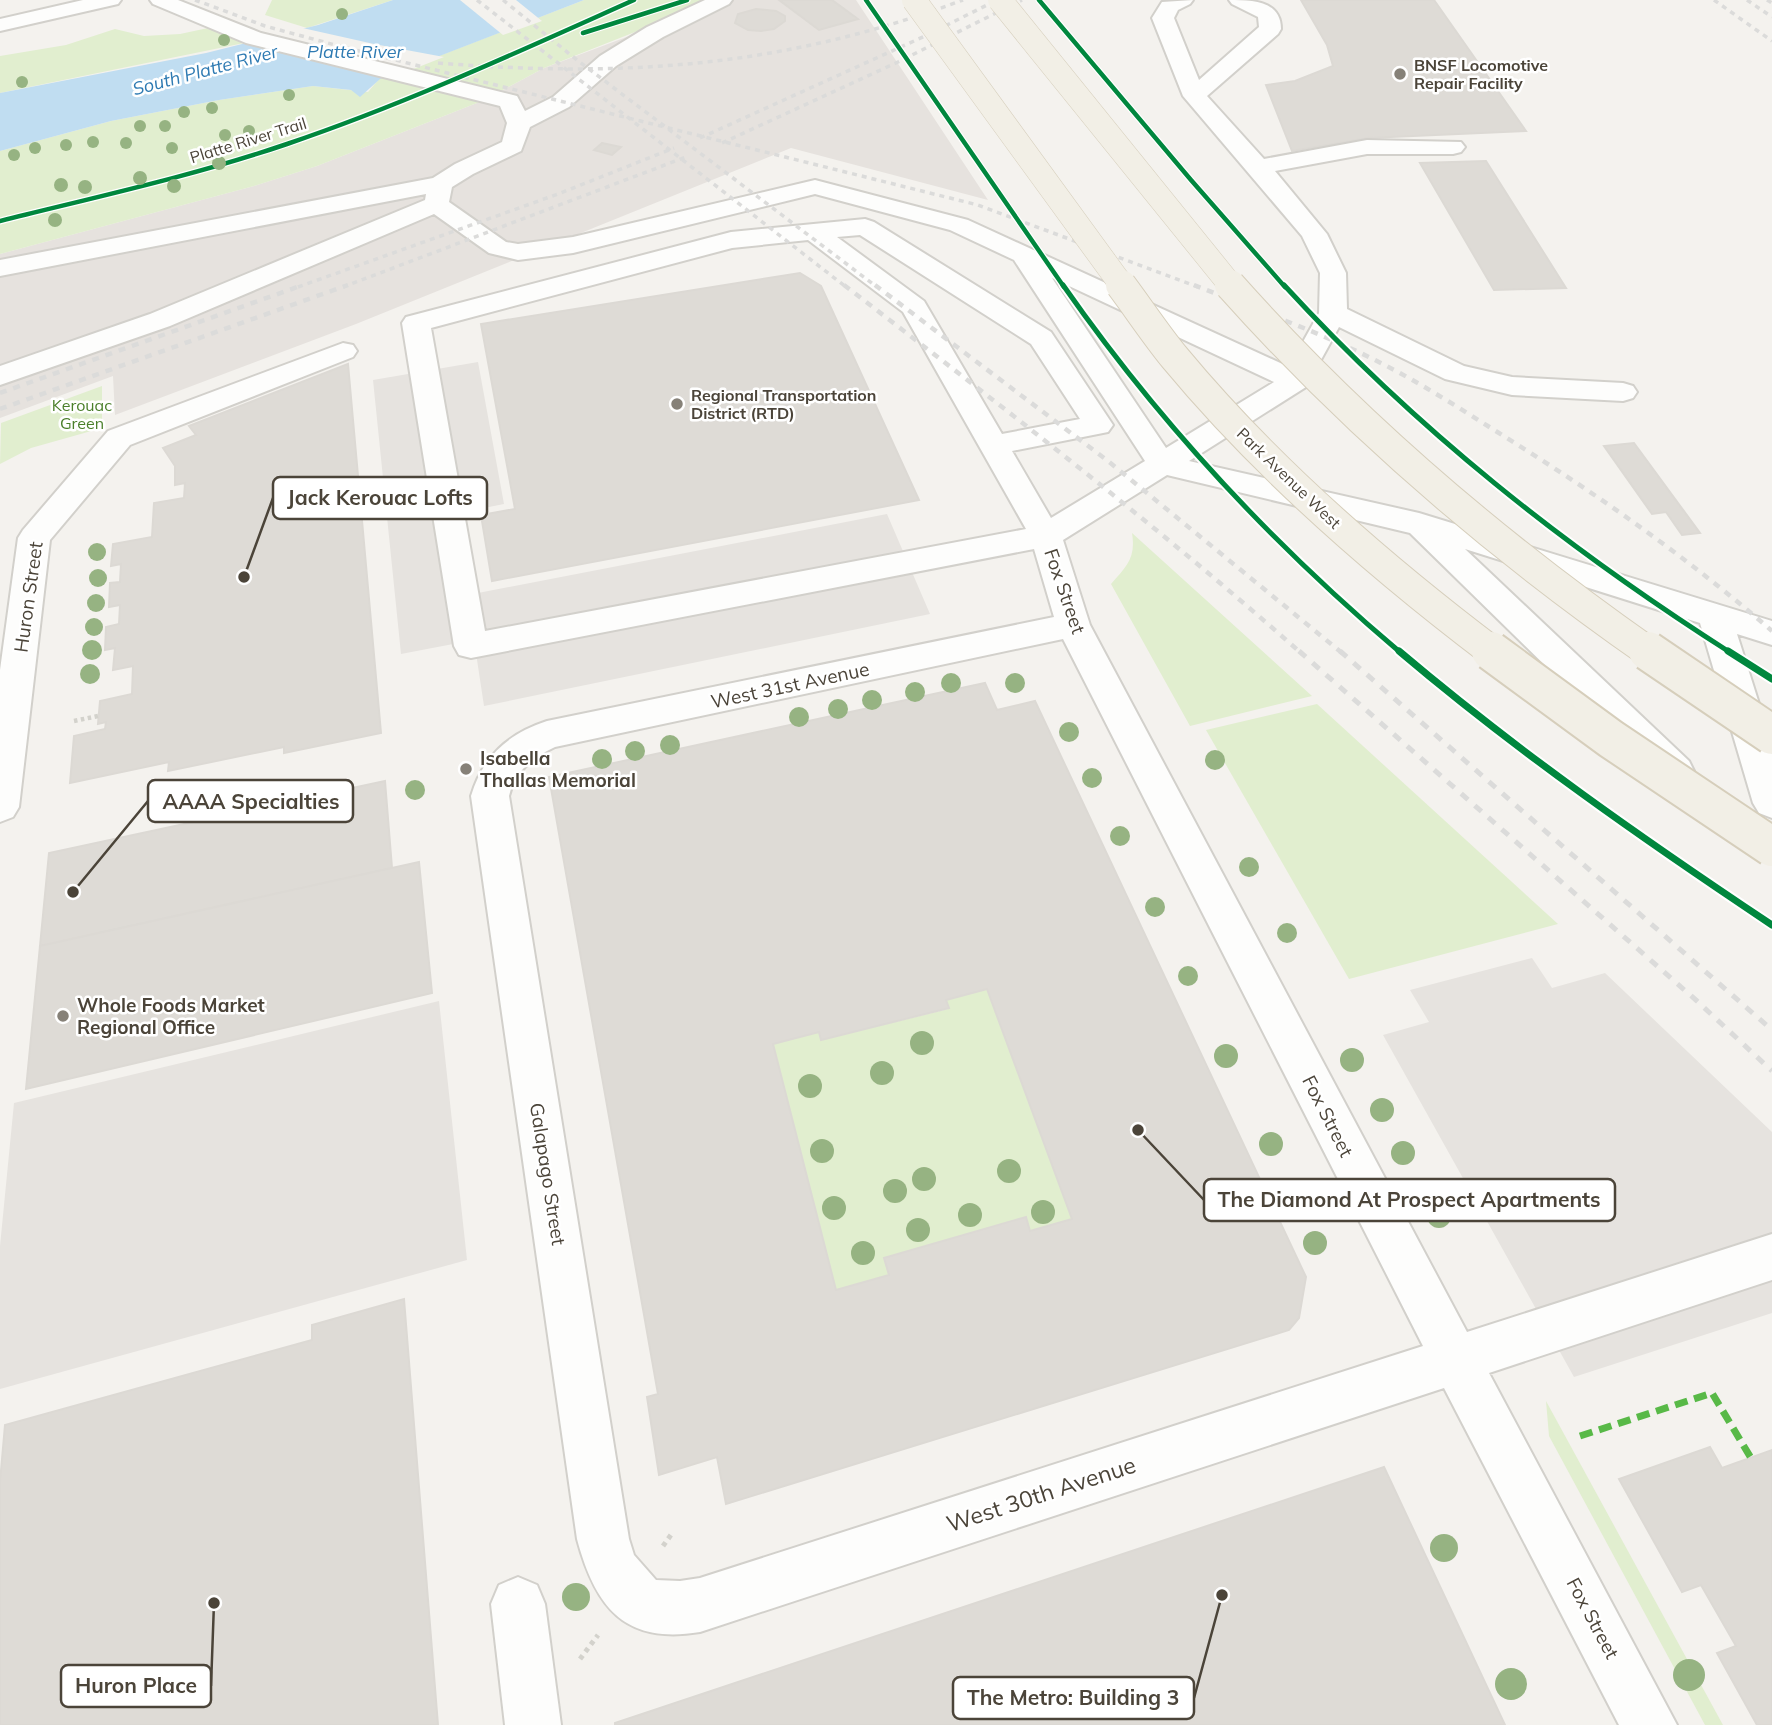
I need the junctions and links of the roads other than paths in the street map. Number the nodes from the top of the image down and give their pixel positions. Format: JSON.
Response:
{"nodes":[{"id":1,"x":111,"y":0,"type":"edge"},
{"id":2,"x":160,"y":0,"type":"edge"},
{"id":3,"x":722,"y":0,"type":"edge"},
{"id":4,"x":914,"y":0,"type":"edge"},
{"id":5,"x":1000,"y":0,"type":"edge"},
{"id":6,"x":1183,"y":0,"type":"edge"},
{"id":7,"x":1238,"y":0,"type":"edge"},
{"id":8,"x":0,"y":25,"type":"edge"},
{"id":9,"x":1194,"y":96,"type":"junction"},
{"id":10,"x":519,"y":123,"type":"junction"},
{"id":11,"x":1453,"y":147,"type":"dead end"},
{"id":12,"x":1259,"y":167,"type":"junction"},
{"id":13,"x":438,"y":194,"type":"junction"},
{"id":14,"x":813,"y":232,"type":"junction"},
{"id":15,"x":1024,"y":256,"type":"junction"},
{"id":16,"x":0,"y":268,"type":"edge"},
{"id":17,"x":1333,"y":313,"type":"junction"},
{"id":18,"x":342,"y":351,"type":"dead end"},
{"id":19,"x":0,"y":376,"type":"edge"},
{"id":20,"x":1296,"y":381,"type":"junction"},
{"id":21,"x":1622,"y":391,"type":"dead end"},
{"id":22,"x":994,"y":445,"type":"junction"},
{"id":23,"x":1162,"y":464,"type":"junction"},
{"id":24,"x":1419,"y":524,"type":"junction"},
{"id":25,"x":1046,"y":536,"type":"junction"},
{"id":26,"x":1714,"y":615,"type":"junction"},
{"id":27,"x":1073,"y":625,"type":"junction"},
{"id":28,"x":1772,"y":633,"type":"edge"},
{"id":29,"x":1772,"y":735,"type":"edge"},
{"id":30,"x":512,"y":755,"type":"joint"},
{"id":31,"x":1,"y":792,"type":"edge"},
{"id":32,"x":1772,"y":803,"type":"edge"},
{"id":33,"x":1772,"y":847,"type":"edge"},
{"id":34,"x":1772,"y":865,"type":"edge"},
{"id":35,"x":1772,"y":1257,"type":"edge"},
{"id":36,"x":1455,"y":1358,"type":"junction"},
{"id":37,"x":629,"y":1593,"type":"joint"},
{"id":38,"x":519,"y":1604,"type":"dead end"},
{"id":39,"x":533,"y":1725,"type":"edge"},
{"id":40,"x":1649,"y":1725,"type":"edge"}],
"edges":[{"from":1,"to":8,"type":"street"},
{"from":2,"to":10,"type":"street"},
{"from":3,"to":10,"type":"street"},
{"from":4,"to":33,"type":"main road","name":"Park Avenue West","bridge":true},
{"from":5,"to":29,"type":"main road","bridge":true},
{"from":6,"to":9,"type":"street"},
{"from":7,"to":9,"type":"street"},
{"from":9,"to":12,"type":"street"},
{"from":10,"to":13,"type":"street"},
{"from":11,"to":12,"type":"street"},
{"from":12,"to":17,"type":"street"},
{"from":13,"to":15,"type":"street"},
{"from":13,"to":16,"type":"street"},
{"from":13,"to":19,"type":"street"},
{"from":14,"to":22,"type":"street","name":"Fox Street"},
{"from":14,"to":22,"type":"street"},
{"from":14,"to":25,"type":"street"},
{"from":15,"to":20,"type":"street"},
{"from":15,"to":23,"type":"street"},
{"from":17,"to":20,"type":"street"},
{"from":17,"to":21,"type":"street"},
{"from":18,"to":31,"type":"street","name":"Huron Street"},
{"from":20,"to":23,"type":"street"},
{"from":22,"to":25,"type":"street","name":"Fox Street"},
{"from":23,"to":24,"type":"street"},
{"from":23,"to":25,"type":"street"},
{"from":24,"to":26,"type":"street"},
{"from":24,"to":34,"type":"street"},
{"from":25,"to":27,"type":"street","name":"Fox Street"},
{"from":26,"to":28,"type":"street"},
{"from":26,"to":32,"type":"street"},
{"from":27,"to":30,"type":"street","name":"West 31st Avenue"},
{"from":27,"to":36,"type":"street","name":"Fox Street"},
{"from":30,"to":37,"type":"street","name":"Galapago Street"},
{"from":35,"to":36,"type":"street","name":"West 30th Avenue"},
{"from":36,"to":37,"type":"street","name":"West 30th Avenue"},
{"from":36,"to":40,"type":"street","name":"Fox Street"},
{"from":38,"to":39,"type":"street"}]}
